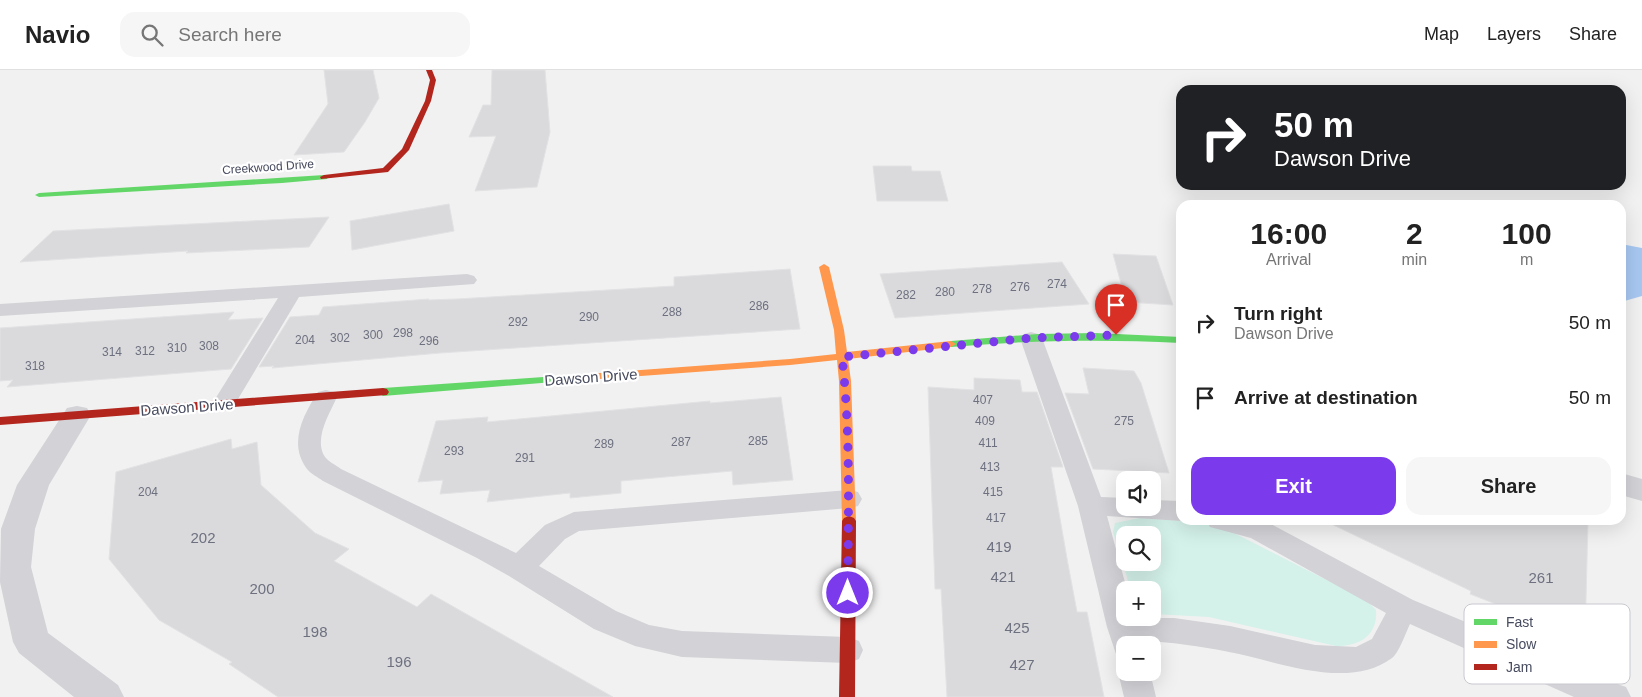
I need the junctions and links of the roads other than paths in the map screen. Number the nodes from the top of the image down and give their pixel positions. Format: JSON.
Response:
{"nodes":[{"id":1,"x":429,"y":70,"type":"edge"},
{"id":2,"x":39,"y":195,"type":"dead end"},
{"id":3,"x":824,"y":267,"type":"dead end"},
{"id":4,"x":467,"y":280,"type":"dead end"},
{"id":5,"x":292,"y":292,"type":"junction"},
{"id":6,"x":0,"y":310,"type":"edge"},
{"id":7,"x":1031,"y":338,"type":"junction"},
{"id":8,"x":1176,"y":339,"type":"edge"},
{"id":9,"x":842,"y":357,"type":"junction"},
{"id":10,"x":326,"y":396,"type":"junction"},
{"id":11,"x":224,"y":404,"type":"junction"},
{"id":12,"x":77,"y":415,"type":"junction"},
{"id":13,"x":0,"y":421,"type":"edge"},
{"id":14,"x":1626,"y":485,"type":"edge"},
{"id":15,"x":1642,"y":490,"type":"edge"},
{"id":16,"x":848,"y":499,"type":"junction"},
{"id":17,"x":1091,"y":506,"type":"junction"},
{"id":18,"x":1176,"y":511,"type":"edge"},
{"id":19,"x":1239,"y":525,"type":"edge"},
{"id":20,"x":519,"y":568,"type":"junction"},
{"id":21,"x":1403,"y":608,"type":"junction"},
{"id":22,"x":1464,"y":634,"type":"edge"},
{"id":23,"x":1124,"y":636,"type":"edge"},
{"id":24,"x":848,"y":650,"type":"junction"},
{"id":25,"x":1136,"y":681,"type":"edge"},
{"id":26,"x":1578,"y":684,"type":"edge"},
{"id":27,"x":104,"y":697,"type":"edge"},
{"id":28,"x":847,"y":697,"type":"edge"},
{"id":29,"x":1140,"y":697,"type":"edge"},
{"id":30,"x":1615,"y":697,"type":"edge"}],
"edges":[{"from":1,"to":2,"type":"street","name":"Creekwood Drive"},
{"from":3,"to":9,"type":"street"},
{"from":4,"to":5,"type":"lane"},
{"from":5,"to":6,"type":"lane"},
{"from":5,"to":11,"type":"lane"},
{"from":7,"to":8,"type":"street","name":"Dawson Drive"},
{"from":7,"to":9,"type":"street","name":"Dawson Drive"},
{"from":7,"to":17,"type":"lane"},
{"from":9,"to":10,"type":"street","name":"Dawson Drive"},
{"from":9,"to":16,"type":"street"},
{"from":10,"to":11,"type":"street","name":"Dawson Drive"},
{"from":10,"to":20,"type":"lane"},
{"from":11,"to":12,"type":"street","name":"Dawson Drive"},
{"from":12,"to":13,"type":"street","name":"Dawson Drive"},
{"from":12,"to":27,"type":"street"},
{"from":14,"to":15,"type":"street"},
{"from":16,"to":20,"type":"lane"},
{"from":16,"to":24,"type":"street"},
{"from":17,"to":18,"type":"lane"},
{"from":17,"to":23,"type":"lane"},
{"from":19,"to":21,"type":"lane"},
{"from":20,"to":24,"type":"lane"},
{"from":21,"to":22,"type":"lane"},
{"from":21,"to":23,"type":"lane"},
{"from":24,"to":28,"type":"street"},
{"from":25,"to":29,"type":"lane"},
{"from":26,"to":30,"type":"lane"}]}
